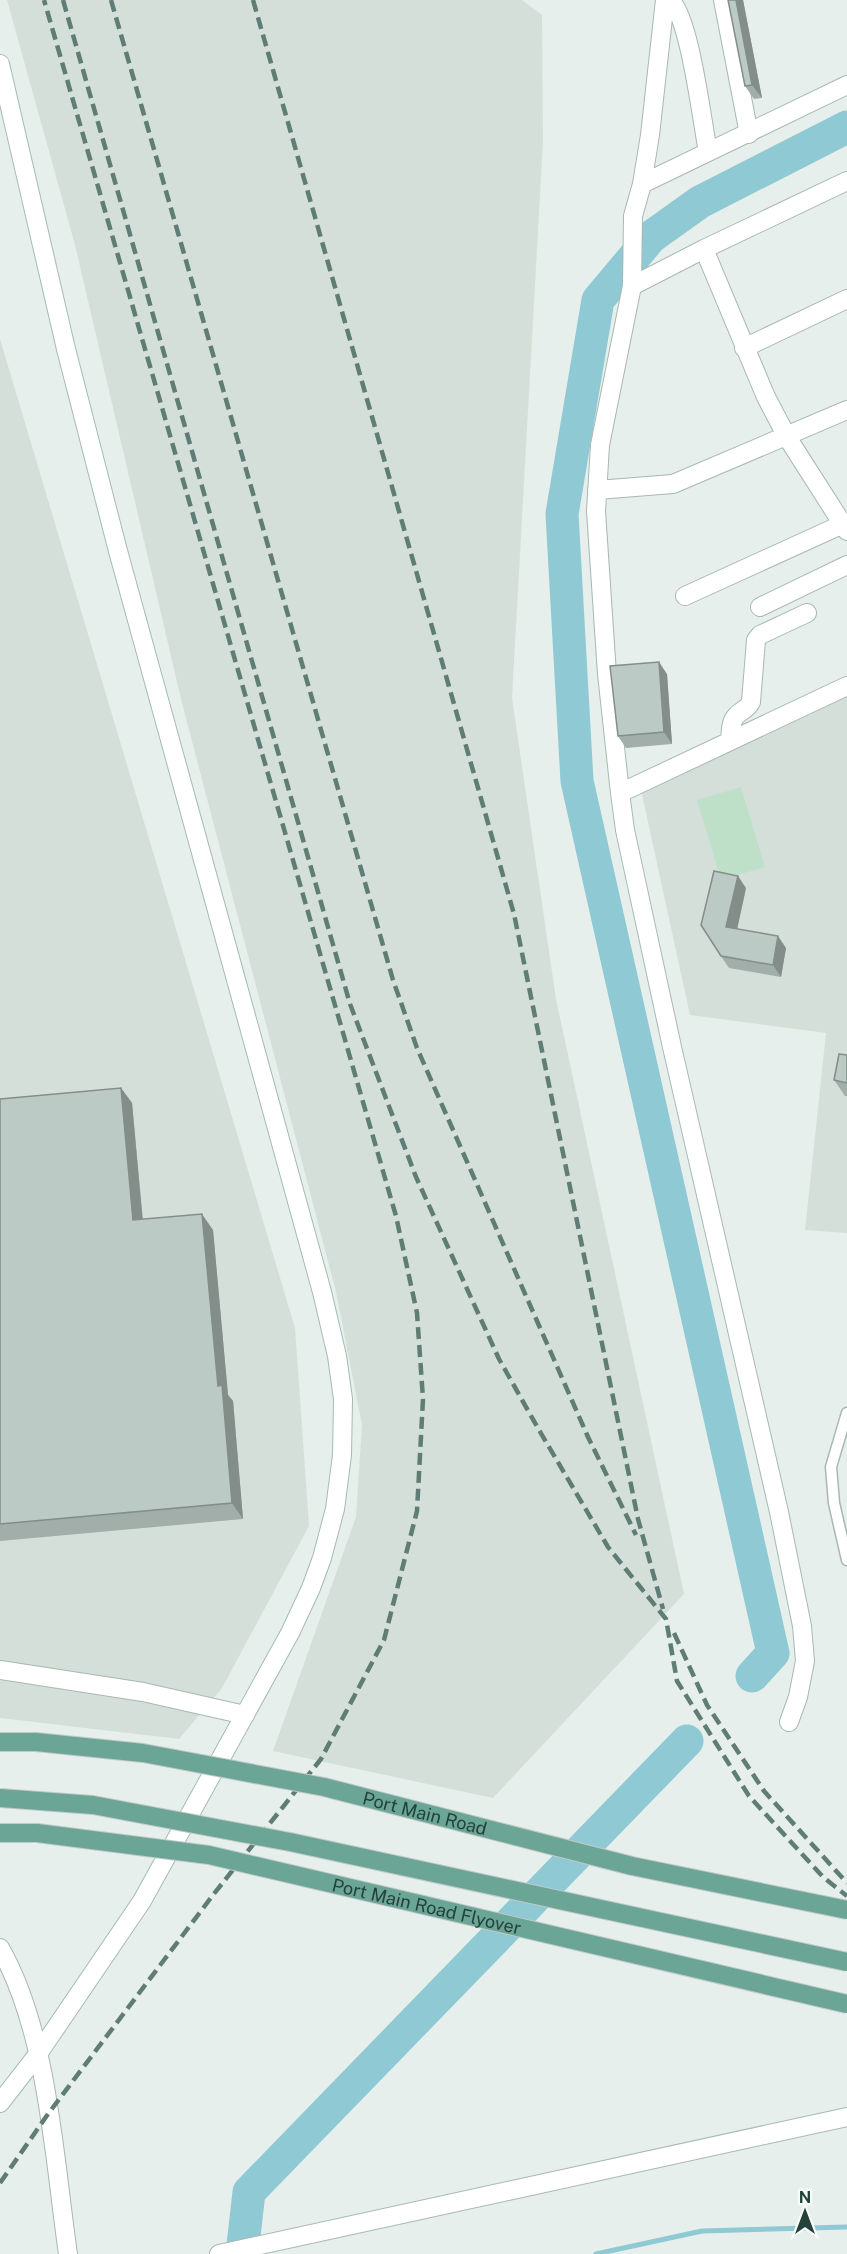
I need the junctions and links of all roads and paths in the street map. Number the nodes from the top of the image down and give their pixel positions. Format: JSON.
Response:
{"nodes":[{"id":1,"x":668,"y":0,"type":"edge"},
{"id":2,"x":723,"y":0,"type":"edge"},
{"id":3,"x":0,"y":64,"type":"edge"},
{"id":4,"x":847,"y":86,"type":"edge"},
{"id":5,"x":748,"y":134,"type":"junction"},
{"id":6,"x":708,"y":153,"type":"junction"},
{"id":7,"x":847,"y":181,"type":"edge"},
{"id":8,"x":642,"y":184,"type":"junction"},
{"id":9,"x":704,"y":249,"type":"junction"},
{"id":10,"x":632,"y":279,"type":"junction"},
{"id":11,"x":847,"y":299,"type":"edge"},
{"id":12,"x":744,"y":348,"type":"junction"},
{"id":13,"x":847,"y":410,"type":"edge"},
{"id":14,"x":787,"y":437,"type":"junction"},
{"id":15,"x":597,"y":490,"type":"junction"},
{"id":16,"x":845,"y":527,"type":"edge"},
{"id":17,"x":847,"y":565,"type":"edge"},
{"id":18,"x":685,"y":596,"type":"dead end"},
{"id":19,"x":760,"y":607,"type":"dead end"},
{"id":20,"x":807,"y":613,"type":"dead end"},
{"id":21,"x":847,"y":686,"type":"edge"},
{"id":22,"x":730,"y":741,"type":"junction"},
{"id":23,"x":620,"y":793,"type":"junction"},
{"id":24,"x":847,"y":1413,"type":"edge"},
{"id":25,"x":847,"y":1560,"type":"edge"},
{"id":26,"x":0,"y":1670,"type":"edge"},
{"id":27,"x":245,"y":1715,"type":"junction"},
{"id":28,"x":789,"y":1722,"type":"dead end"},
{"id":29,"x":0,"y":1742,"type":"edge"},
{"id":30,"x":0,"y":1798,"type":"edge"},
{"id":31,"x":0,"y":1833,"type":"edge"},
{"id":32,"x":847,"y":1910,"type":"edge"},
{"id":33,"x":0,"y":1948,"type":"edge"},
{"id":34,"x":847,"y":1962,"type":"edge"},
{"id":35,"x":847,"y":2004,"type":"edge"},
{"id":36,"x":38,"y":2054,"type":"junction"},
{"id":37,"x":0,"y":2103,"type":"edge"},
{"id":38,"x":847,"y":2117,"type":"edge"},
{"id":39,"x":68,"y":2254,"type":"edge"},
{"id":40,"x":219,"y":2254,"type":"edge"}],
"edges":[{"from":1,"to":6,"type":"street"},
{"from":1,"to":8,"type":"street"},
{"from":2,"to":5,"type":"street"},
{"from":3,"to":27,"type":"street"},
{"from":4,"to":5,"type":"street"},
{"from":5,"to":6,"type":"street"},
{"from":6,"to":8,"type":"street"},
{"from":7,"to":9,"type":"street"},
{"from":8,"to":10,"type":"street"},
{"from":9,"to":10,"type":"street"},
{"from":9,"to":12,"type":"street"},
{"from":10,"to":15,"type":"street"},
{"from":11,"to":12,"type":"street"},
{"from":12,"to":14,"type":"street"},
{"from":13,"to":14,"type":"street"},
{"from":14,"to":15,"type":"street"},
{"from":14,"to":16,"type":"street"},
{"from":15,"to":23,"type":"street"},
{"from":16,"to":18,"type":"street"},
{"from":17,"to":19,"type":"street"},
{"from":20,"to":22,"type":"street"},
{"from":21,"to":22,"type":"street"},
{"from":22,"to":23,"type":"street"},
{"from":23,"to":28,"type":"street"},
{"from":24,"to":25,"type":"lane"},
{"from":26,"to":27,"type":"street"},
{"from":27,"to":36,"type":"street"},
{"from":29,"to":32,"type":"main road","name":"Port Main Road","bridge":true},
{"from":30,"to":34,"type":"main road","name":"Port Main Road Flyover","bridge":true},
{"from":31,"to":35,"type":"main road","name":"Port Main Road Flyover","bridge":true},
{"from":33,"to":36,"type":"street"},
{"from":36,"to":37,"type":"street"},
{"from":36,"to":39,"type":"street"},
{"from":38,"to":40,"type":"street"}]}
